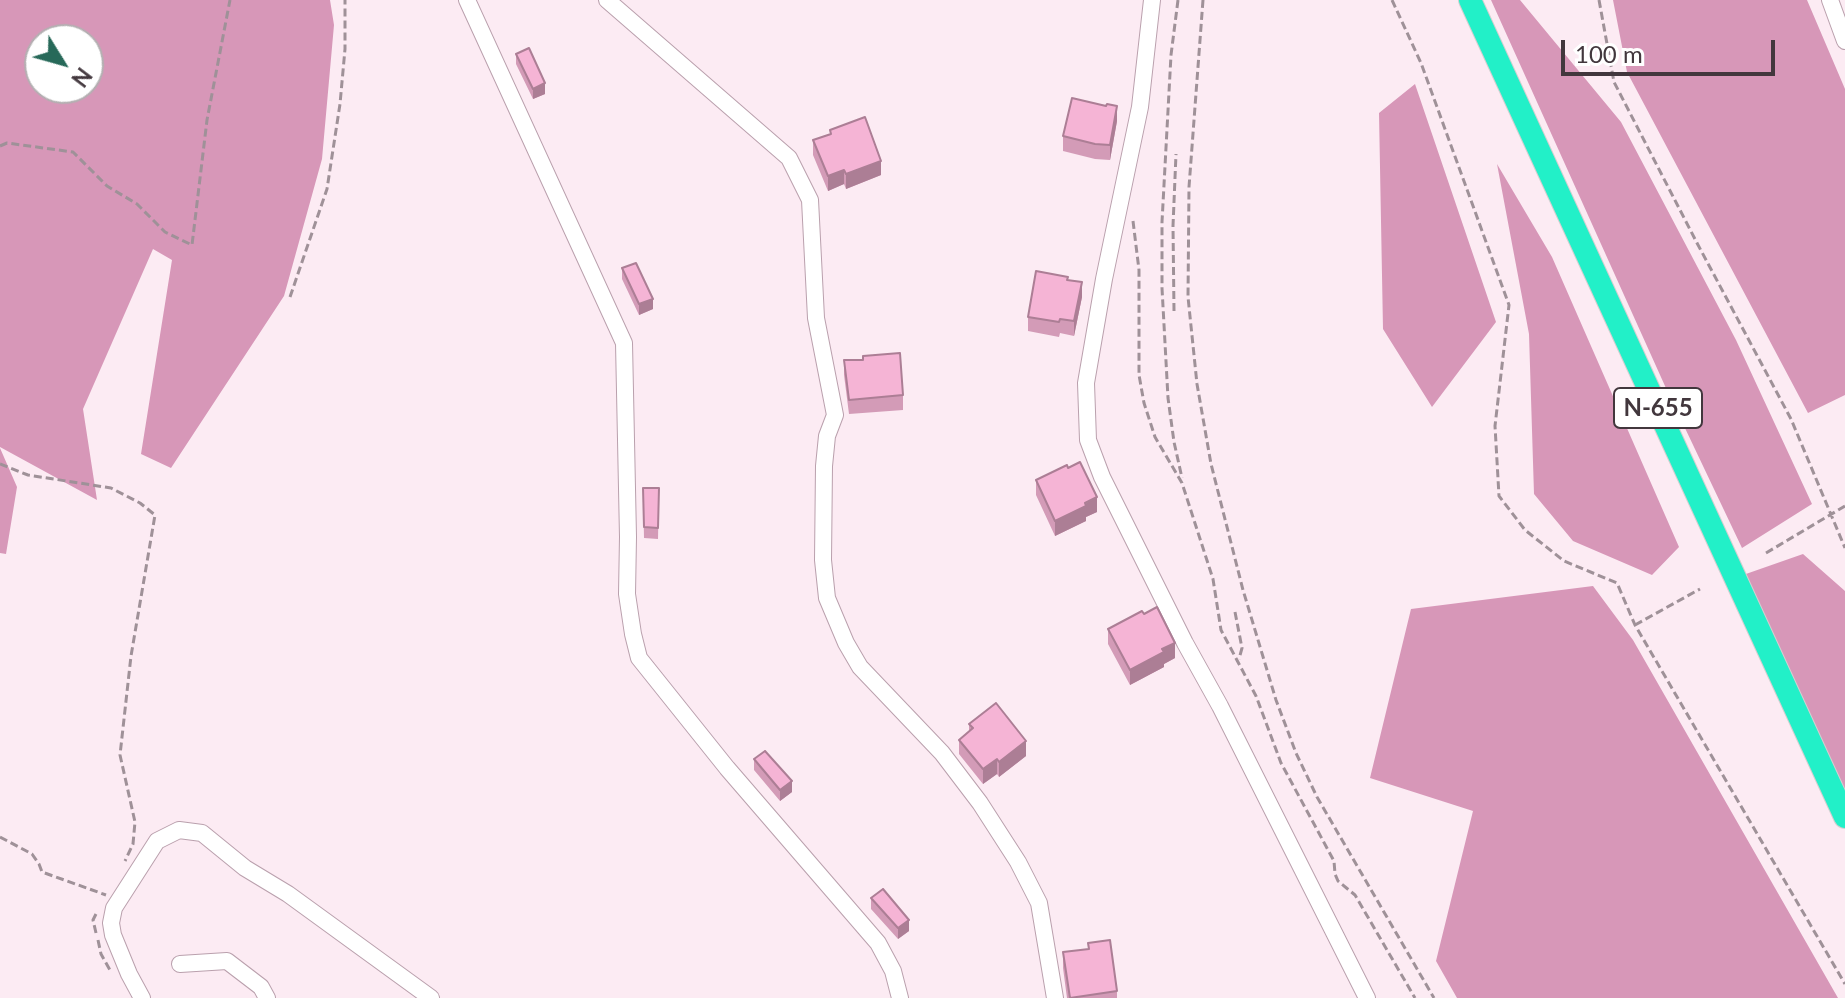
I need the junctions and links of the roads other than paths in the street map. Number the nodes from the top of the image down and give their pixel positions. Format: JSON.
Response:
{"nodes":[{"id":1,"x":467,"y":0,"type":"edge"},
{"id":2,"x":607,"y":0,"type":"edge"},
{"id":3,"x":1152,"y":0,"type":"edge"},
{"id":4,"x":1470,"y":0,"type":"edge"},
{"id":5,"x":1830,"y":0,"type":"edge"},
{"id":6,"x":1845,"y":41,"type":"edge"},
{"id":7,"x":1845,"y":817,"type":"edge"},
{"id":8,"x":180,"y":964,"type":"dead end"},
{"id":9,"x":142,"y":998,"type":"edge"},
{"id":10,"x":267,"y":998,"type":"edge"},
{"id":11,"x":431,"y":998,"type":"edge"},
{"id":12,"x":900,"y":998,"type":"edge"},
{"id":13,"x":1055,"y":998,"type":"edge"},
{"id":14,"x":1367,"y":998,"type":"edge"}],
"edges":[{"from":1,"to":12,"type":"street"},
{"from":2,"to":13,"type":"street"},
{"from":3,"to":14,"type":"street"},
{"from":4,"to":7,"type":"highway","number":"N-655"},
{"from":5,"to":6,"type":"street"},
{"from":8,"to":10,"type":"street"},
{"from":9,"to":11,"type":"street"}]}
